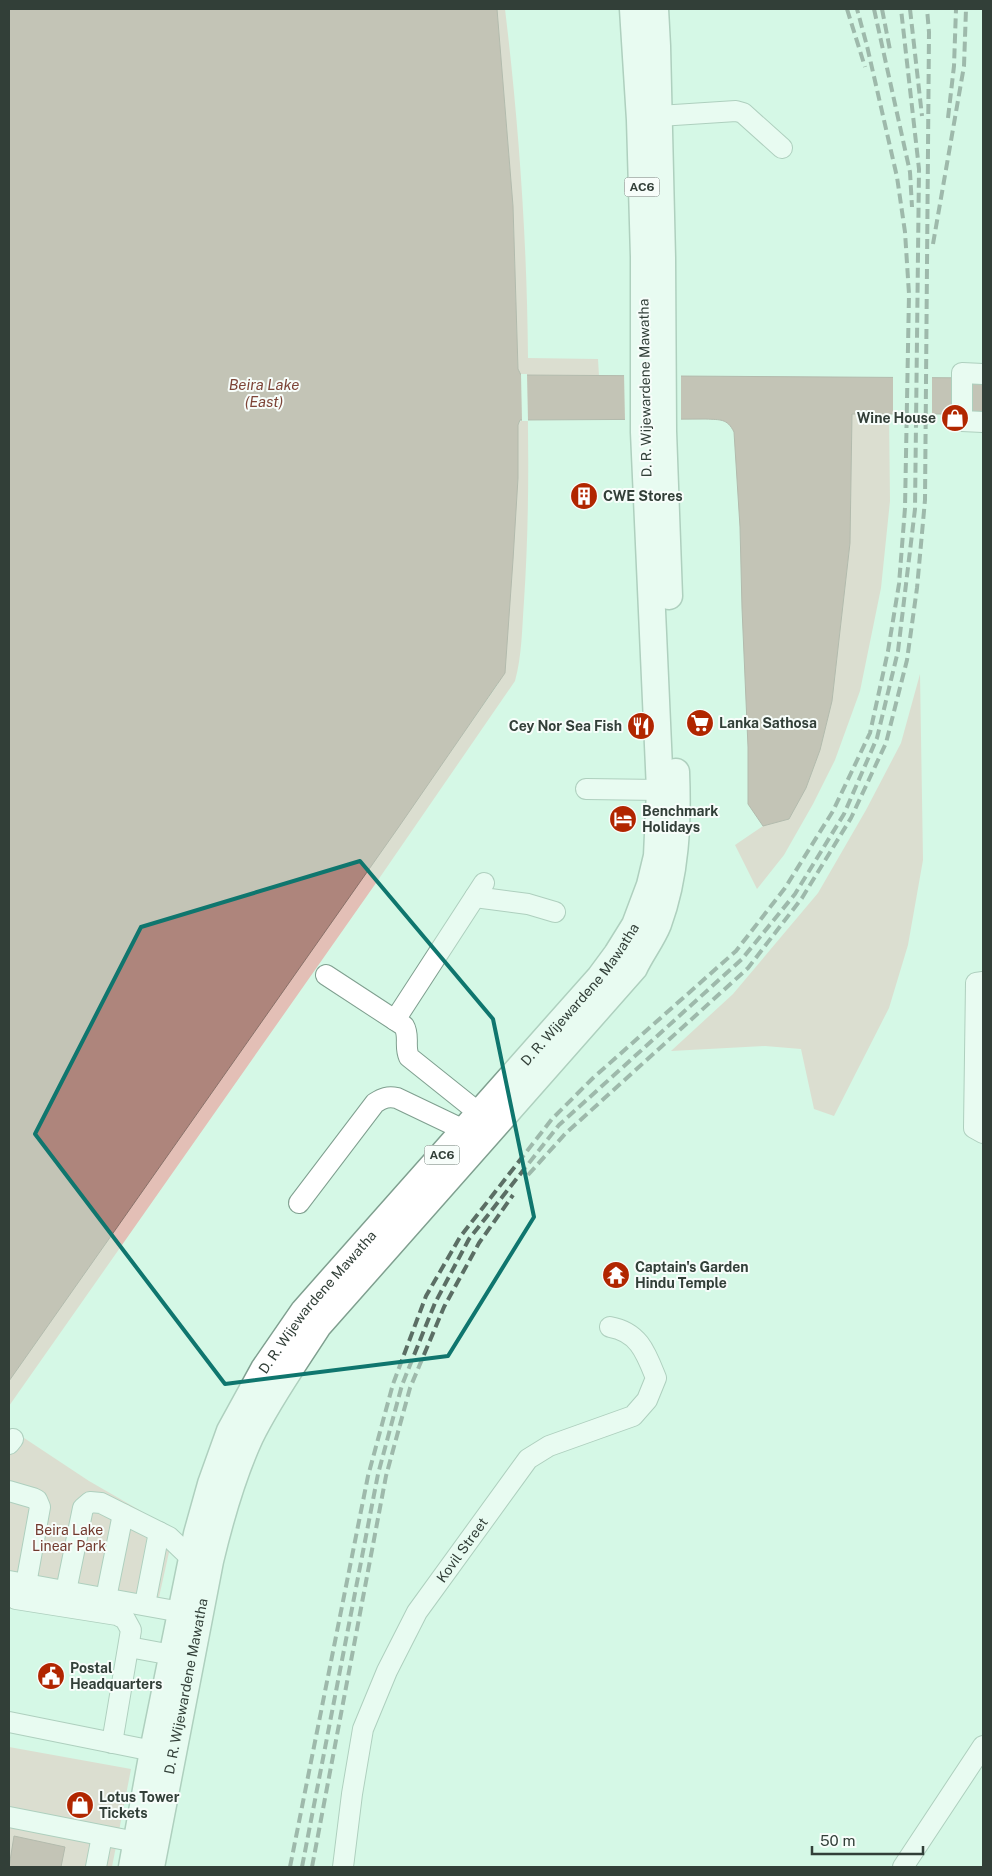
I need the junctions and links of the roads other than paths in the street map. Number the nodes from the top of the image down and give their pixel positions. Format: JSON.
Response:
{"nodes":[{"id":1,"x":634,"y":9,"type":"edge"},
{"id":2,"x":655,"y":9,"type":"edge"},
{"id":3,"x":659,"y":116,"type":"junction"},
{"id":4,"x":782,"y":148,"type":"dead end"},
{"id":5,"x":654,"y":366,"type":"junction"},
{"id":6,"x":983,"y":374,"type":"edge"},
{"id":7,"x":983,"y":422,"type":"edge"},
{"id":8,"x":654,"y":432,"type":"junction"},
{"id":9,"x":586,"y":788,"type":"dead end"},
{"id":10,"x":660,"y":790,"type":"junction"},
{"id":11,"x":555,"y":912,"type":"dead end"},
{"id":12,"x":326,"y":974,"type":"dead end"},
{"id":13,"x":983,"y":982,"type":"edge"},
{"id":14,"x":395,"y":1020,"type":"junction"},
{"id":15,"x":465,"y":1117,"type":"junction"},
{"id":16,"x":983,"y":1133,"type":"edge"},
{"id":17,"x":299,"y":1203,"type":"dead end"},
{"id":18,"x":610,"y":1327,"type":"dead end"},
{"id":19,"x":9,"y":1491,"type":"edge"},
{"id":20,"x":123,"y":1514,"type":"junction"},
{"id":21,"x":159,"y":1532,"type":"junction"},
{"id":22,"x":192,"y":1559,"type":"junction"},
{"id":23,"x":17,"y":1588,"type":"edge"},
{"id":24,"x":66,"y":1591,"type":"junction"},
{"id":25,"x":106,"y":1598,"type":"junction"},
{"id":26,"x":145,"y":1604,"type":"junction"},
{"id":27,"x":181,"y":1612,"type":"junction"},
{"id":28,"x":129,"y":1647,"type":"junction"},
{"id":29,"x":172,"y":1655,"type":"junction"},
{"id":30,"x":9,"y":1722,"type":"edge"},
{"id":31,"x":112,"y":1743,"type":"junction"},
{"id":32,"x":983,"y":1746,"type":"edge"},
{"id":33,"x":153,"y":1751,"type":"junction"},
{"id":34,"x":9,"y":1817,"type":"edge"},
{"id":35,"x":102,"y":1836,"type":"junction"},
{"id":36,"x":134,"y":1855,"type":"edge"},
{"id":37,"x":96,"y":1867,"type":"edge"},
{"id":38,"x":150,"y":1867,"type":"edge"},
{"id":39,"x":343,"y":1867,"type":"edge"},
{"id":40,"x":903,"y":1867,"type":"edge"}],
"edges":[{"from":1,"to":5,"type":"main road","name":"D. R. Wijewardene Mawatha","number":"AC6"},
{"from":2,"to":3,"type":"main road","name":"D. R. Wijewardene Mawatha","number":"AC6"},
{"from":3,"to":4,"type":"street"},
{"from":3,"to":5,"type":"main road","name":"D. R. Wijewardene Mawatha","number":"AC6"},
{"from":5,"to":8,"type":"main road","name":"D. R. Wijewardene Mawatha","number":"AC6"},
{"from":6,"to":7,"type":"street"},
{"from":8,"to":10,"type":"main road","name":"D. R. Wijewardene Mawatha","number":"AC6"},
{"from":8,"to":38,"type":"main road","name":"D. R. Wijewardene Mawatha","number":"AC6"},
{"from":9,"to":10,"type":"street"},
{"from":10,"to":15,"type":"main road","name":"D. R. Wijewardene Mawatha","number":"AC6"},
{"from":11,"to":14,"type":"street"},
{"from":12,"to":14,"type":"street"},
{"from":13,"to":16,"type":"street"},
{"from":14,"to":15,"type":"street"},
{"from":15,"to":17,"type":"street"},
{"from":15,"to":22,"type":"main road","name":"D. R. Wijewardene Mawatha","number":"AC6"},
{"from":18,"to":39,"type":"street","name":"Kovil Street"},
{"from":19,"to":23,"type":"street"},
{"from":20,"to":21,"type":"street"},
{"from":20,"to":24,"type":"street"},
{"from":20,"to":25,"type":"street"},
{"from":21,"to":22,"type":"street"},
{"from":21,"to":26,"type":"street"},
{"from":22,"to":27,"type":"main road","name":"D. R. Wijewardene Mawatha","number":"AC6"},
{"from":23,"to":24,"type":"street"},
{"from":23,"to":28,"type":"street"},
{"from":24,"to":25,"type":"street"},
{"from":25,"to":26,"type":"street"},
{"from":26,"to":27,"type":"street"},
{"from":27,"to":29,"type":"main road","name":"D. R. Wijewardene Mawatha","number":"AC6"},
{"from":28,"to":29,"type":"street"},
{"from":28,"to":31,"type":"street"},
{"from":29,"to":33,"type":"main road","name":"D. R. Wijewardene Mawatha","number":"AC6"},
{"from":30,"to":31,"type":"street"},
{"from":31,"to":33,"type":"street"},
{"from":32,"to":40,"type":"street"},
{"from":33,"to":36,"type":"main road","name":"D. R. Wijewardene Mawatha","number":"AC6"},
{"from":34,"to":35,"type":"street"},
{"from":35,"to":36,"type":"street"},
{"from":35,"to":37,"type":"street"}]}
